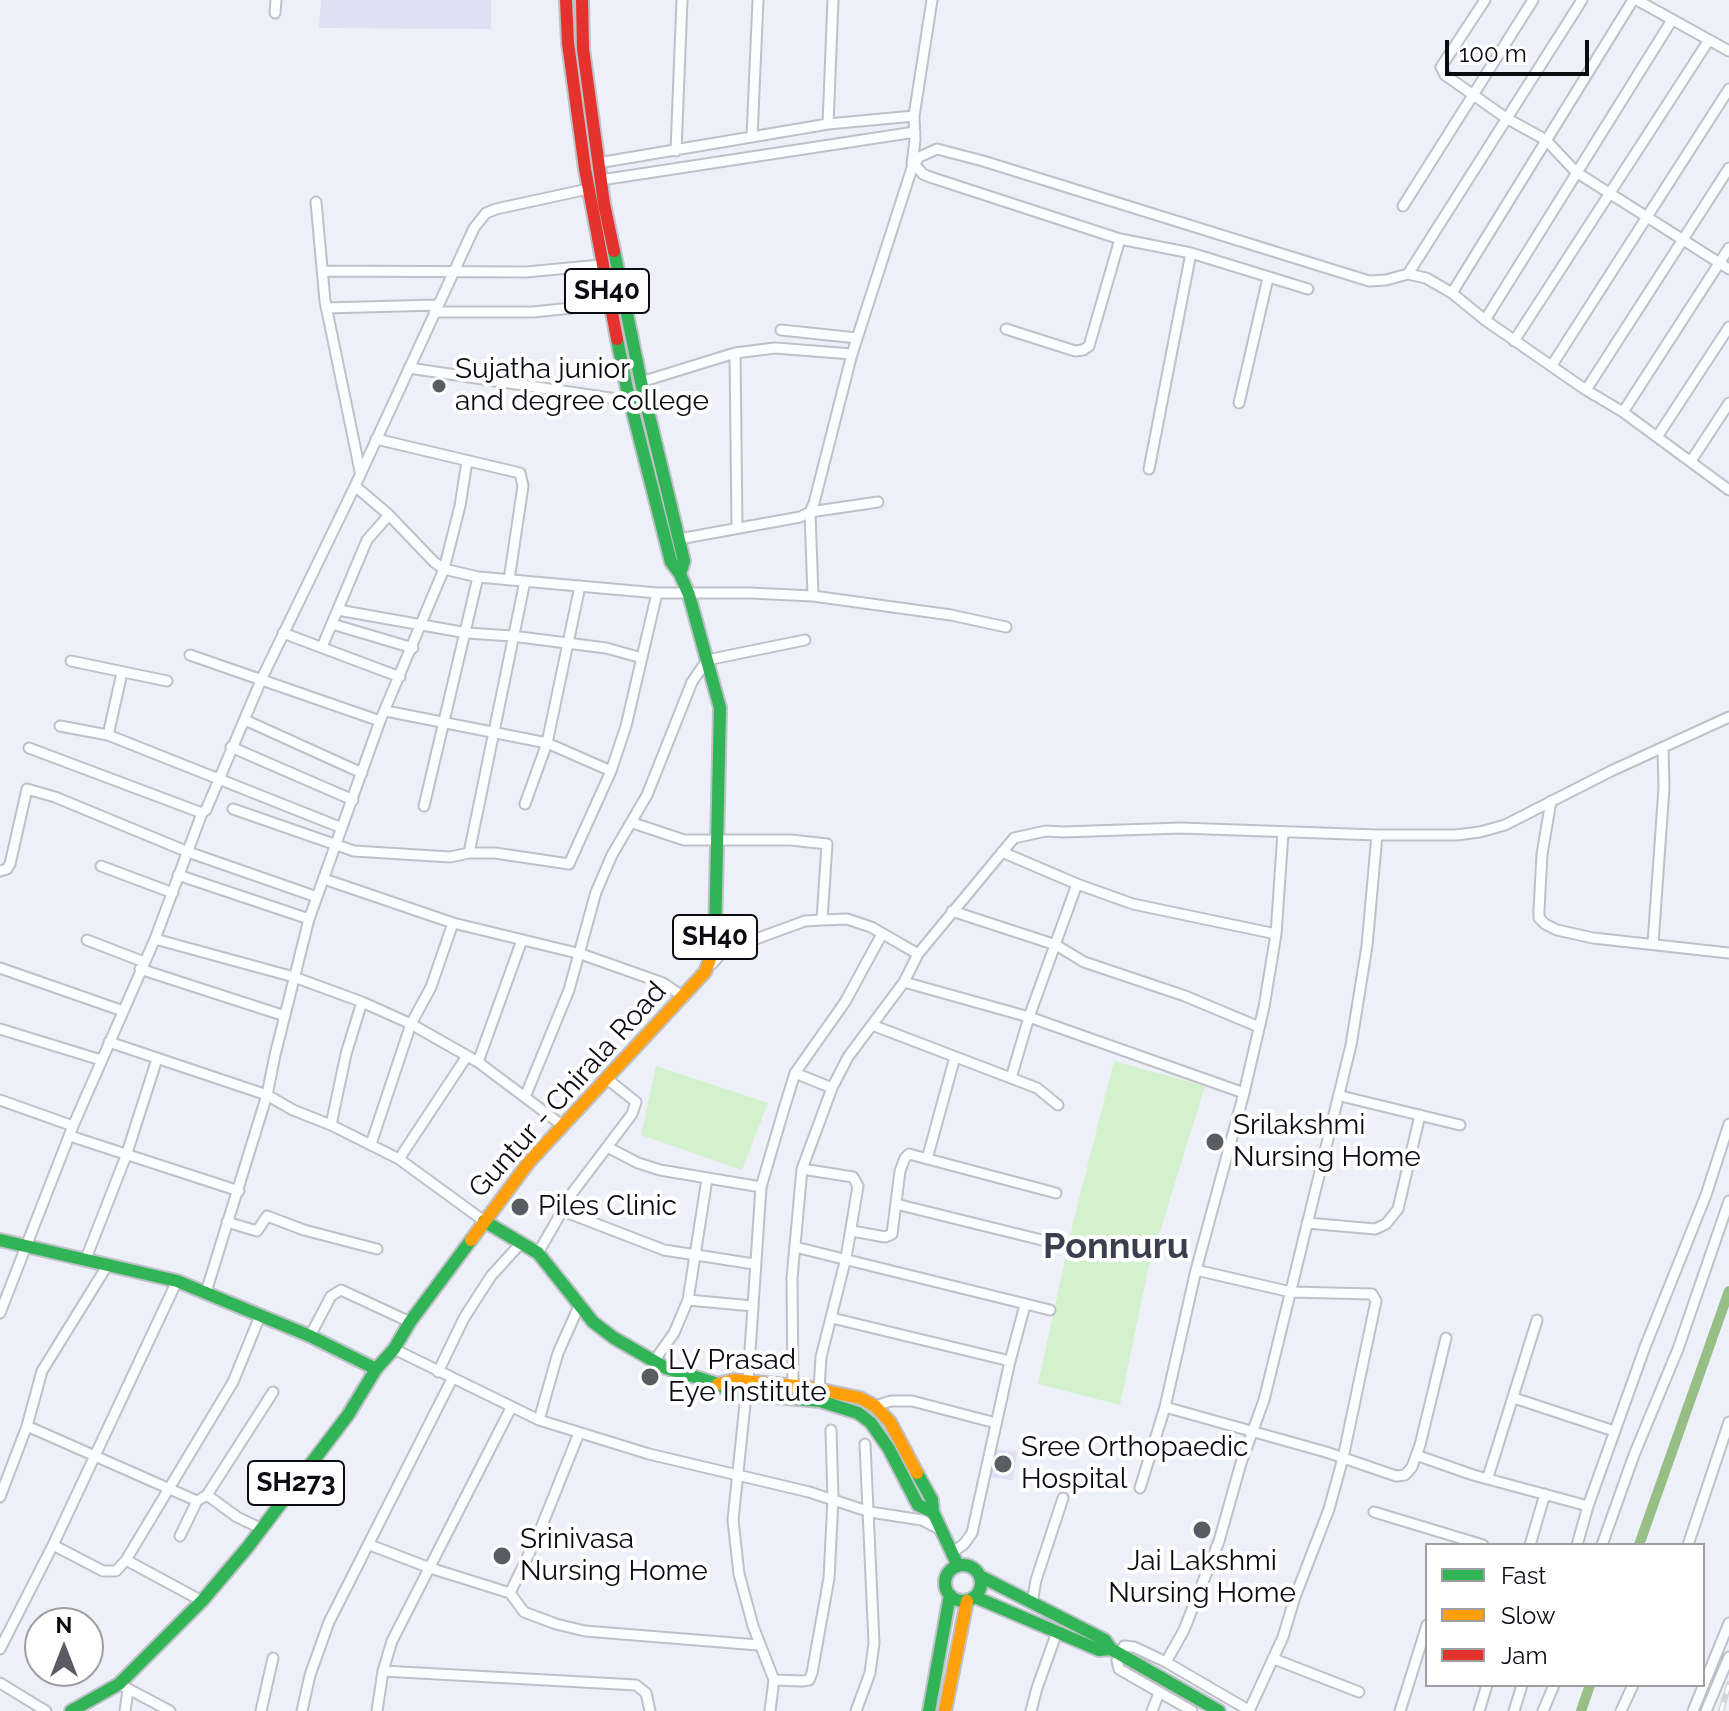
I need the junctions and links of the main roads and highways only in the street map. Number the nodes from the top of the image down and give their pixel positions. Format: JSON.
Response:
{"nodes":[{"id":1,"x":566,"y":0,"type":"edge"},
{"id":2,"x":582,"y":0,"type":"edge"},
{"id":3,"x":680,"y":574,"type":"junction"},
{"id":4,"x":484,"y":1221,"type":"junction"},
{"id":5,"x":0,"y":1240,"type":"edge"},
{"id":6,"x":376,"y":1369,"type":"junction"},
{"id":7,"x":718,"y":1384,"type":"junction"},
{"id":8,"x":933,"y":1512,"type":"junction"},
{"id":9,"x":958,"y":1566,"type":"junction"},
{"id":10,"x":980,"y":1576,"type":"junction"},
{"id":11,"x":950,"y":1595,"type":"junction"},
{"id":12,"x":971,"y":1599,"type":"junction"},
{"id":13,"x":1120,"y":1654,"type":"junction"},
{"id":14,"x":71,"y":1711,"type":"edge"},
{"id":15,"x":929,"y":1711,"type":"edge"},
{"id":16,"x":945,"y":1711,"type":"edge"},
{"id":17,"x":1219,"y":1711,"type":"edge"}],
"edges":[{"from":1,"to":3,"type":"main road","name":"Guntur - Chirala Road","number":"SH40"},
{"from":2,"to":3,"type":"main road","name":"Guntur - Chirala Road","number":"SH40"},
{"from":3,"to":4,"type":"main road","name":"Guntur - Chirala Road","number":"SH40"},
{"from":4,"to":6,"type":"main road","name":"Guntur - Chirala Road","number":"SH273"},
{"from":4,"to":7,"type":"main road","name":"Guntur - Chirala Road"},
{"from":5,"to":6,"type":"main road"},
{"from":6,"to":14,"type":"main road","name":"Guntur - Chirala Road","number":"SH273"},
{"from":7,"to":8,"type":"main road","name":"Guntur - Chirala Road"},
{"from":7,"to":8,"type":"main road","name":"Guntur - Chirala Road"},
{"from":8,"to":9,"type":"main road","name":"Guntur - Chirala Road"},
{"from":9,"to":10,"type":"main road"},
{"from":9,"to":11,"type":"main road"},
{"from":10,"to":12,"type":"main road"},
{"from":10,"to":13,"type":"main road"},
{"from":11,"to":12,"type":"main road"},
{"from":11,"to":15,"type":"main road"},
{"from":12,"to":13,"type":"main road"},
{"from":12,"to":16,"type":"main road"},
{"from":13,"to":17,"type":"main road"}]}
